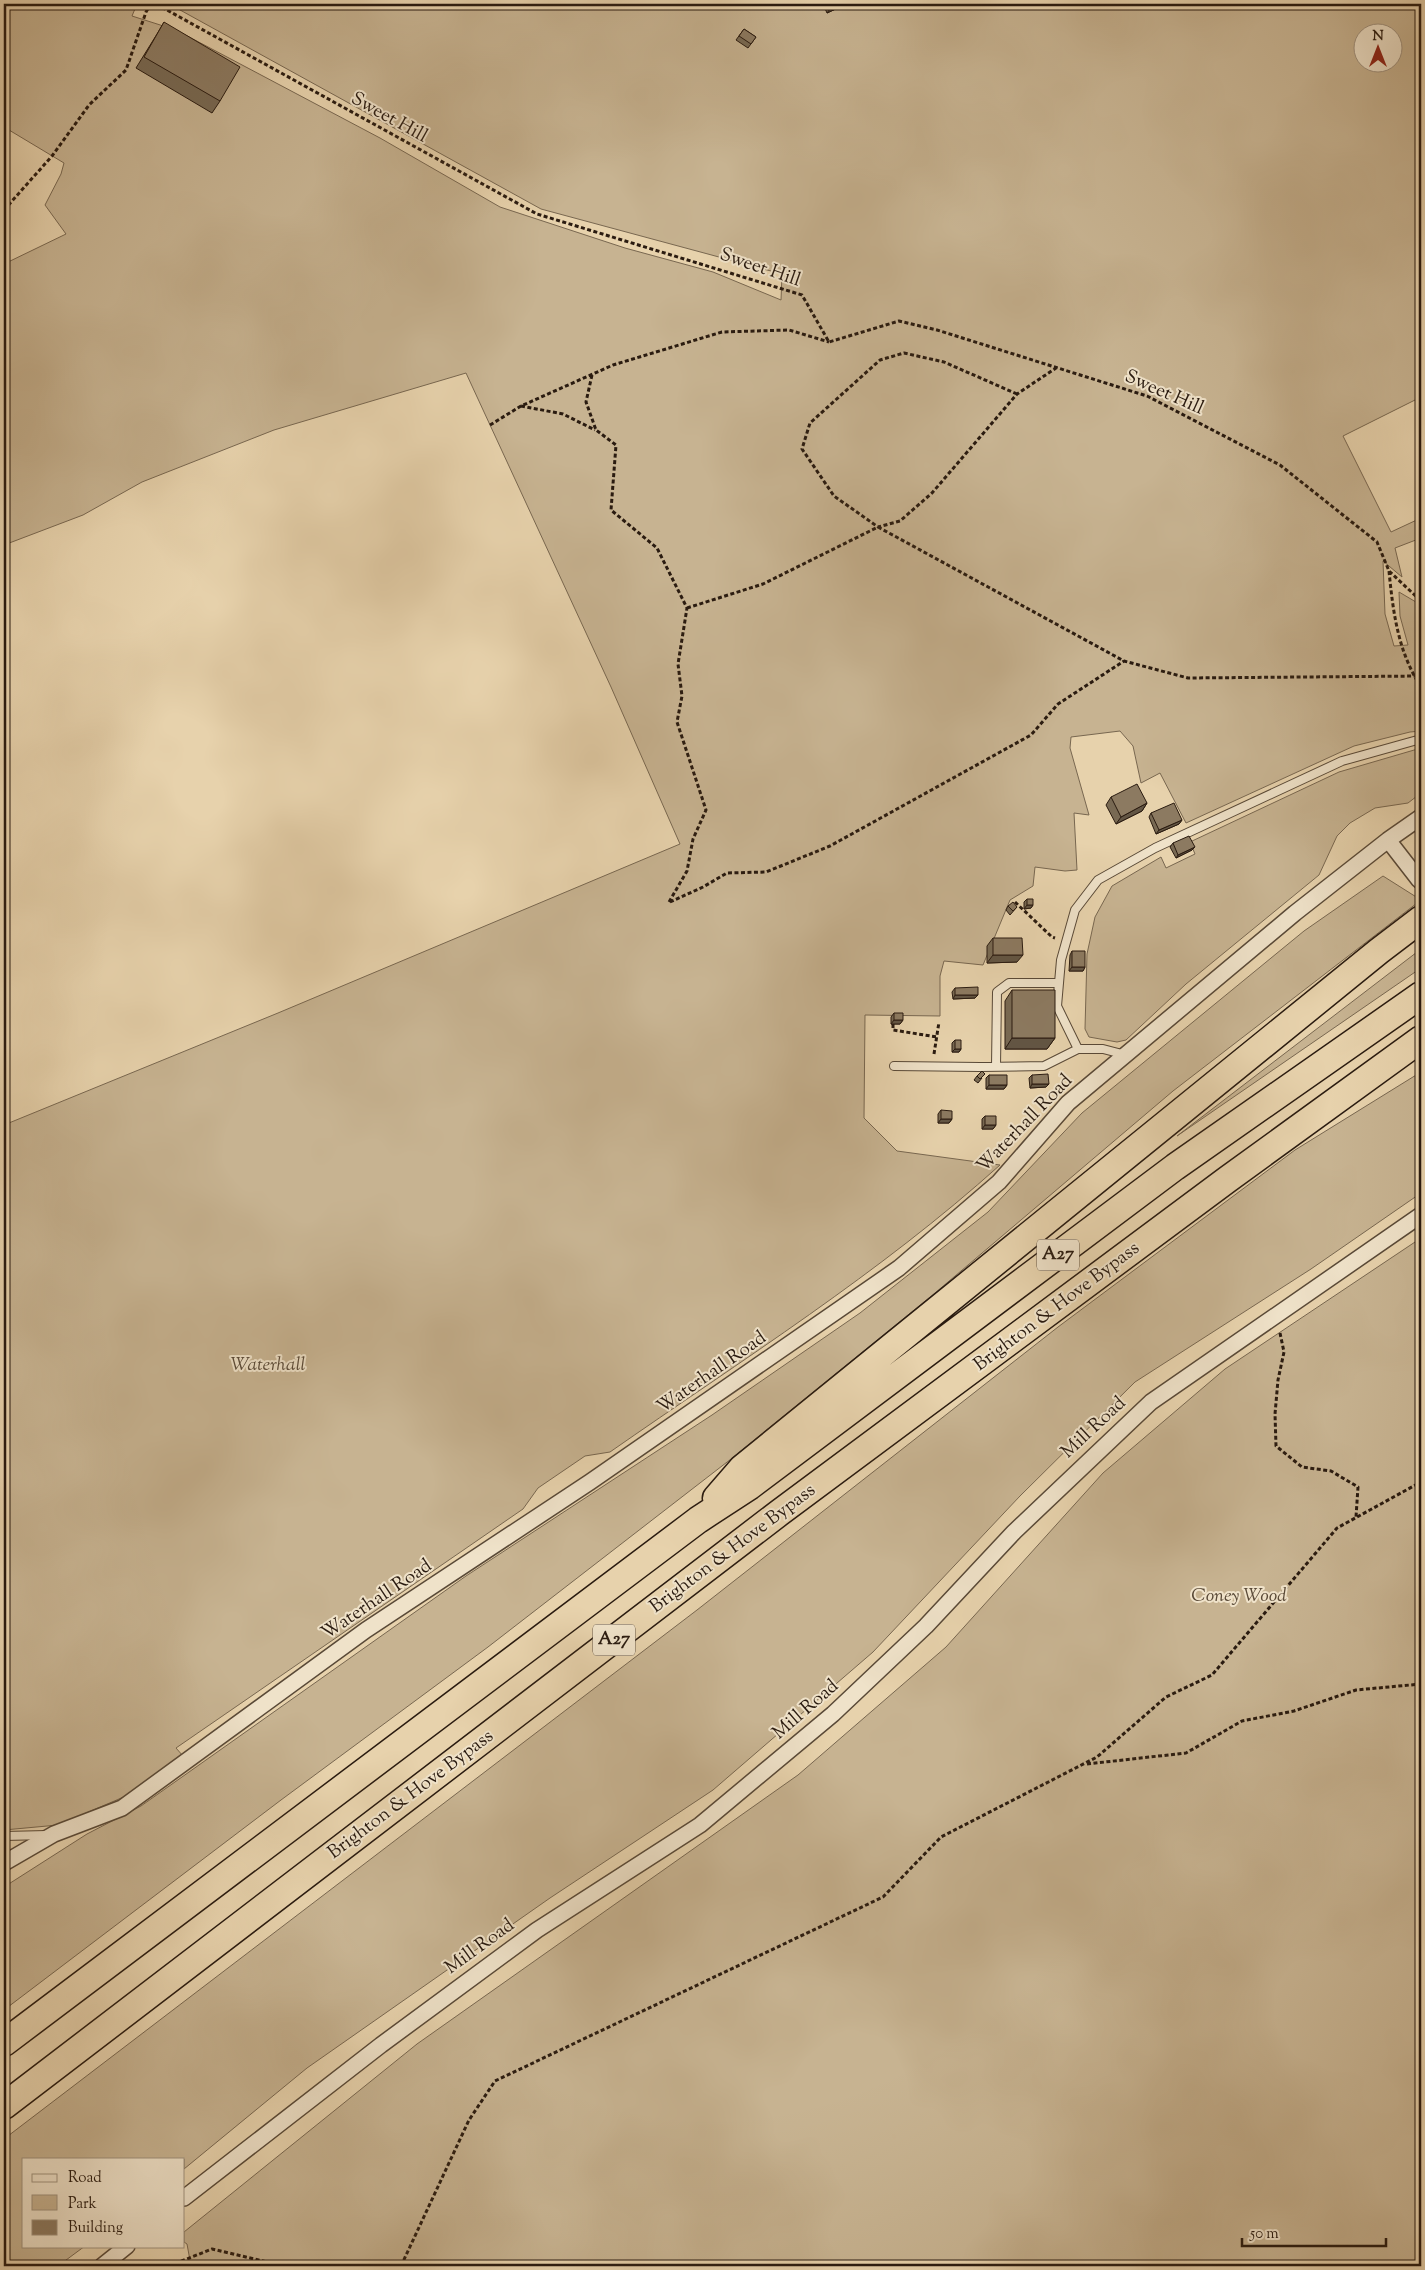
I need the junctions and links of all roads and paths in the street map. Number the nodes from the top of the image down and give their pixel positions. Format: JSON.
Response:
{"nodes":[{"id":1,"x":151,"y":4,"type":"edge"},
{"id":2,"x":156,"y":4,"type":"edge"},
{"id":3,"x":4,"y":210,"type":"edge"},
{"id":4,"x":829,"y":342,"type":"junction"},
{"id":5,"x":1056,"y":368,"type":"junction"},
{"id":6,"x":592,"y":374,"type":"junction"},
{"id":7,"x":1017,"y":394,"type":"junction"},
{"id":8,"x":521,"y":406,"type":"junction"},
{"id":9,"x":490,"y":424,"type":"dead end"},
{"id":10,"x":596,"y":430,"type":"junction"},
{"id":11,"x":878,"y":526,"type":"junction"},
{"id":12,"x":1389,"y":571,"type":"junction"},
{"id":13,"x":1421,"y":601,"type":"edge"},
{"id":14,"x":687,"y":608,"type":"junction"},
{"id":15,"x":1124,"y":660,"type":"junction"},
{"id":16,"x":1414,"y":676,"type":"junction"},
{"id":17,"x":1421,"y":676,"type":"edge"},
{"id":18,"x":1421,"y":687,"type":"edge"},
{"id":19,"x":1421,"y":739,"type":"edge"},
{"id":20,"x":1421,"y":817,"type":"edge"},
{"id":21,"x":1388,"y":840,"type":"junction"},
{"id":22,"x":1420,"y":880,"type":"dead end"},
{"id":23,"x":1015,"y":902,"type":"edge"},
{"id":24,"x":1421,"y":919,"type":"edge"},
{"id":25,"x":1066,"y":938,"type":"junction"},
{"id":26,"x":1058,"y":983,"type":"junction"},
{"id":27,"x":1421,"y":995,"type":"edge"},
{"id":28,"x":939,"y":1022,"type":"dead end"},
{"id":29,"x":892,"y":1024,"type":"edge"},
{"id":30,"x":937,"y":1037,"type":"junction"},
{"id":31,"x":1421,"y":1039,"type":"edge"},
{"id":32,"x":1078,"y":1049,"type":"junction"},
{"id":33,"x":1127,"y":1056,"type":"junction"},
{"id":34,"x":894,"y":1066,"type":"dead end"},
{"id":35,"x":932,"y":1066,"type":"junction"},
{"id":36,"x":996,"y":1067,"type":"junction"},
{"id":37,"x":1421,"y":1215,"type":"edge"},
{"id":38,"x":1280,"y":1331,"type":"dead end"},
{"id":39,"x":1421,"y":1482,"type":"edge"},
{"id":40,"x":1356,"y":1518,"type":"junction"},
{"id":41,"x":698,"y":1520,"type":"junction"},
{"id":42,"x":1421,"y":1684,"type":"edge"},
{"id":43,"x":1084,"y":1764,"type":"junction"},
{"id":44,"x":54,"y":1834,"type":"junction"},
{"id":45,"x":4,"y":1836,"type":"edge"},
{"id":46,"x":4,"y":1863,"type":"edge"},
{"id":47,"x":4,"y":2043,"type":"edge"},
{"id":48,"x":4,"y":2106,"type":"edge"},
{"id":49,"x":185,"y":2197,"type":"edge"},
{"id":50,"x":124,"y":2248,"type":"edge"},
{"id":51,"x":102,"y":2266,"type":"edge"},
{"id":52,"x":168,"y":2266,"type":"edge"},
{"id":53,"x":284,"y":2266,"type":"edge"},
{"id":54,"x":401,"y":2266,"type":"edge"}],
"edges":[{"from":1,"to":3,"type":"path"},
{"from":2,"to":4,"type":"path","name":"Sweet Hill"},
{"from":4,"to":5,"type":"path","name":"Sweet Hill"},
{"from":4,"to":6,"type":"path"},
{"from":5,"to":7,"type":"path"},
{"from":5,"to":12,"type":"path","name":"Sweet Hill"},
{"from":6,"to":8,"type":"path"},
{"from":6,"to":10,"type":"path"},
{"from":7,"to":11,"type":"path"},
{"from":7,"to":11,"type":"path"},
{"from":8,"to":9,"type":"path"},
{"from":8,"to":10,"type":"path"},
{"from":10,"to":14,"type":"path"},
{"from":11,"to":14,"type":"path"},
{"from":11,"to":15,"type":"path"},
{"from":12,"to":13,"type":"path","name":"Sweet Hill"},
{"from":12,"to":16,"type":"path"},
{"from":14,"to":15,"type":"path"},
{"from":15,"to":16,"type":"path"},
{"from":16,"to":17,"type":"path"},
{"from":16,"to":18,"type":"path"},
{"from":19,"to":25,"type":"lane"},
{"from":20,"to":21,"type":"street","name":"Waterhall Road"},
{"from":21,"to":22,"type":"street"},
{"from":21,"to":33,"type":"street","name":"Waterhall Road"},
{"from":23,"to":25,"type":"path"},
{"from":24,"to":41,"type":"highway"},
{"from":25,"to":26,"type":"lane"},
{"from":26,"to":32,"type":"lane"},
{"from":26,"to":36,"type":"lane"},
{"from":27,"to":41,"type":"highway","name":"Brighton & Hove Bypass","number":"A27"},
{"from":28,"to":30,"type":"path"},
{"from":29,"to":30,"type":"path"},
{"from":30,"to":35,"type":"path"},
{"from":31,"to":48,"type":"highway","name":"Brighton & Hove Bypass","number":"A27"},
{"from":32,"to":33,"type":"lane"},
{"from":32,"to":36,"type":"lane"},
{"from":33,"to":44,"type":"street","name":"Waterhall Road"},
{"from":34,"to":35,"type":"lane"},
{"from":35,"to":36,"type":"lane"},
{"from":37,"to":49,"type":"street","name":"Mill Road"},
{"from":38,"to":40,"type":"path"},
{"from":39,"to":40,"type":"path"},
{"from":40,"to":43,"type":"path"},
{"from":41,"to":47,"type":"highway","name":"Brighton & Hove Bypass","number":"A27"},
{"from":42,"to":43,"type":"path"},
{"from":43,"to":54,"type":"path"},
{"from":44,"to":45,"type":"lane"},
{"from":44,"to":46,"type":"street","name":"Waterhall Road"},
{"from":50,"to":51,"type":"street"},
{"from":52,"to":53,"type":"path"}]}
